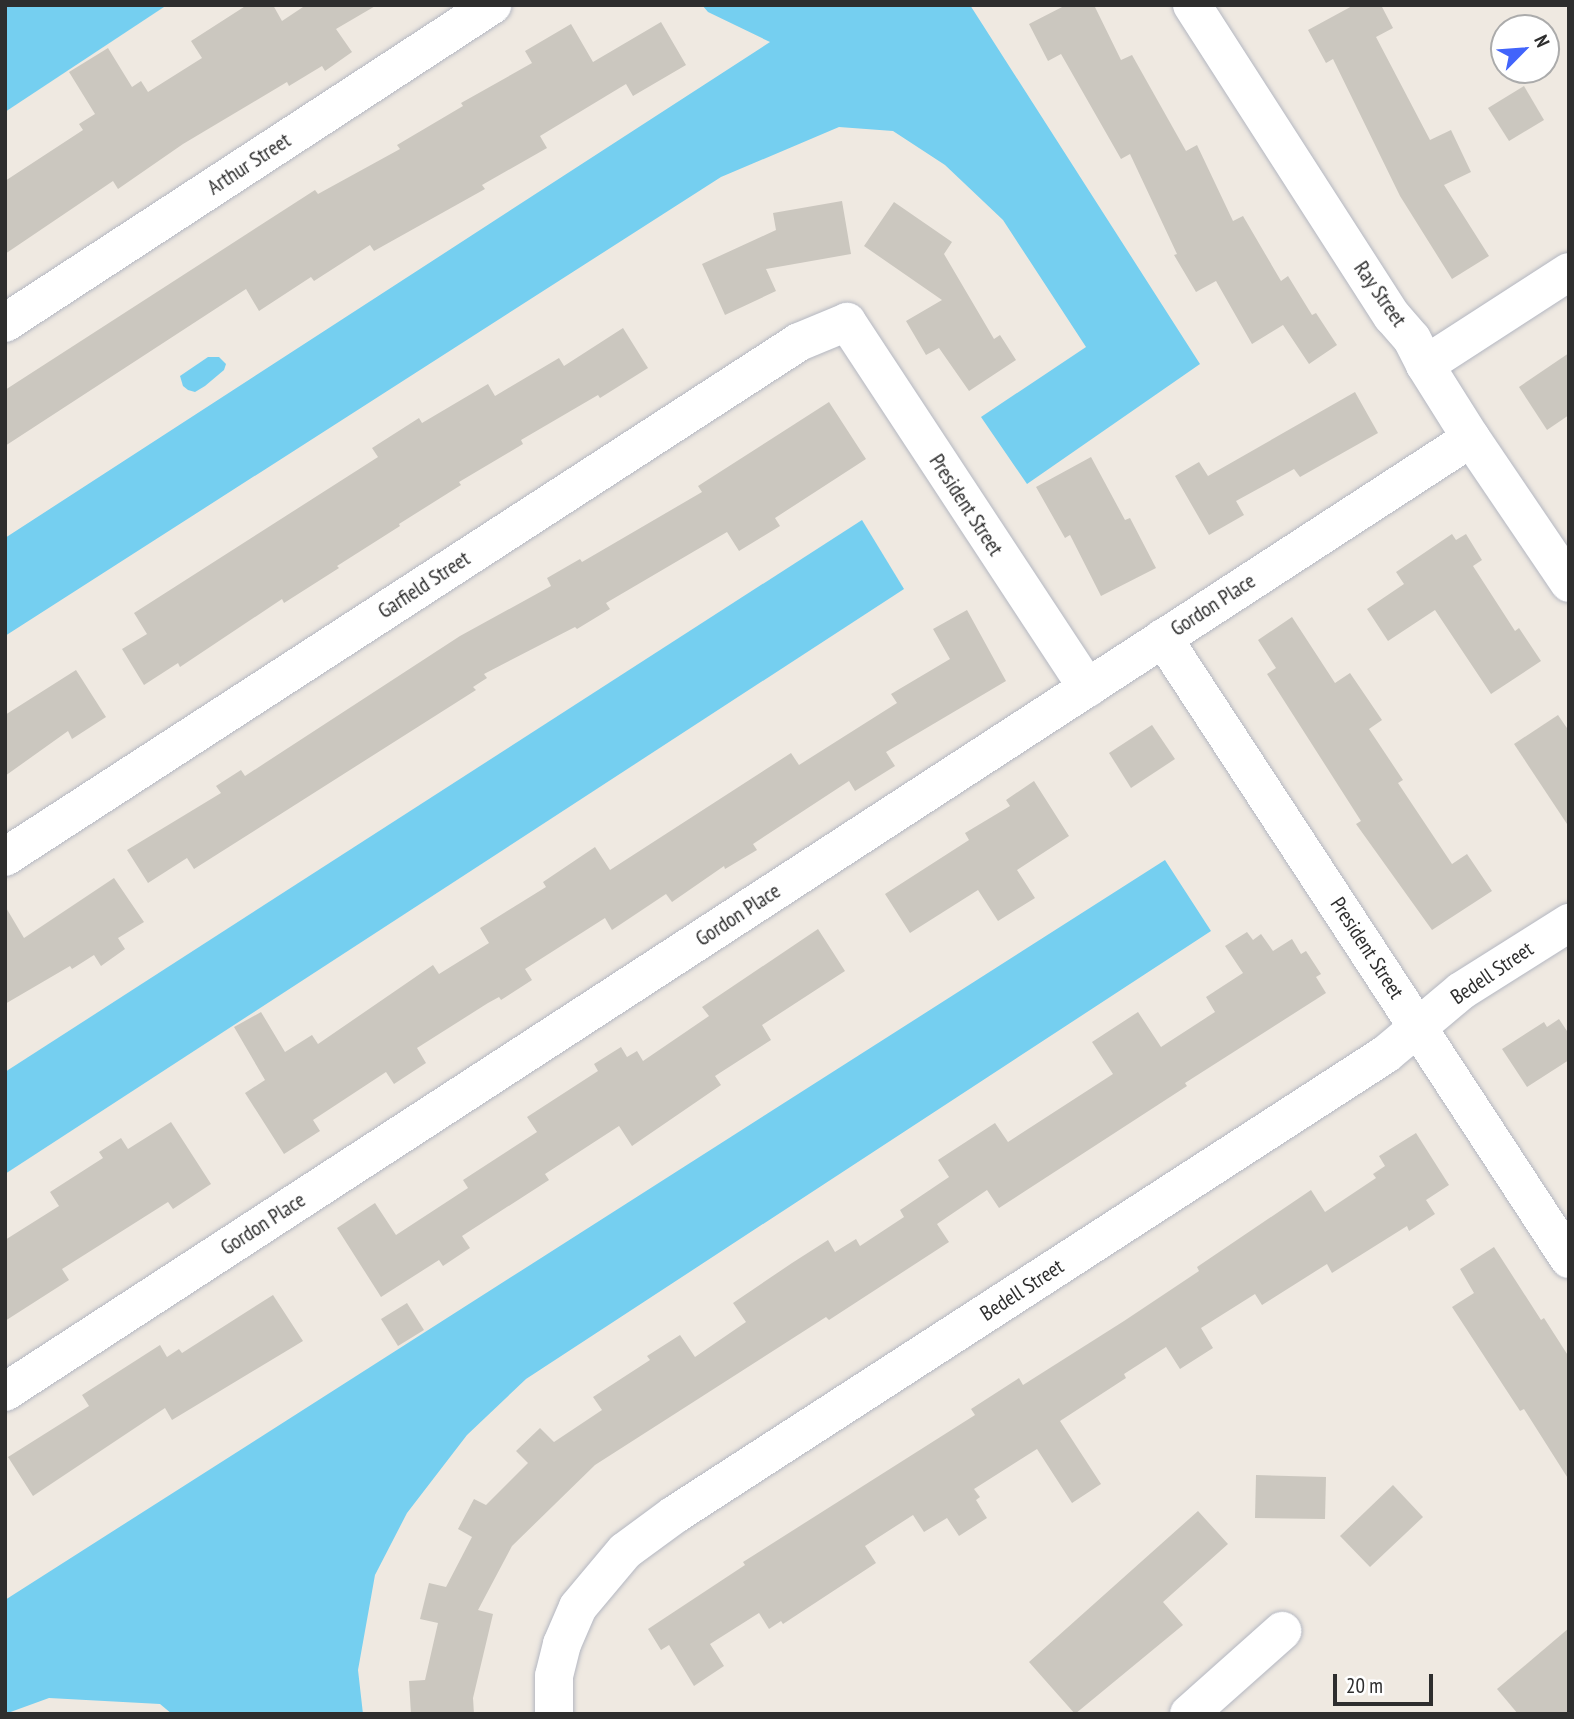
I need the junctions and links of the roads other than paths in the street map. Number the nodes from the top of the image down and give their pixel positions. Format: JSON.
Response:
{"nodes":[{"id":1,"x":492,"y":5,"type":"edge"},
{"id":2,"x":1208,"y":11,"type":"edge"},
{"id":3,"x":1569,"y":272,"type":"edge"},
{"id":4,"x":847,"y":322,"type":"joint"},
{"id":5,"x":5,"y":323,"type":"edge"},
{"id":6,"x":1424,"y":365,"type":"junction"},
{"id":7,"x":1471,"y":438,"type":"junction"},
{"id":8,"x":1569,"y":583,"type":"edge"},
{"id":9,"x":1163,"y":638,"type":"junction"},
{"id":10,"x":1087,"y":688,"type":"junction"},
{"id":11,"x":5,"y":857,"type":"edge"},
{"id":12,"x":1569,"y":923,"type":"edge"},
{"id":13,"x":1419,"y":1027,"type":"junction"},
{"id":14,"x":1569,"y":1259,"type":"edge"},
{"id":15,"x":5,"y":1392,"type":"edge"},
{"id":16,"x":1283,"y":1631,"type":"dead end"},
{"id":17,"x":554,"y":1714,"type":"edge"},
{"id":18,"x":1189,"y":1714,"type":"edge"}],
"edges":[{"from":1,"to":5,"type":"street","name":"Arthur Street"},
{"from":2,"to":6,"type":"street","name":"Ray Street"},
{"from":3,"to":6,"type":"street"},
{"from":4,"to":10,"type":"street","name":"President Street"},
{"from":4,"to":11,"type":"street","name":"Garfield Street"},
{"from":6,"to":7,"type":"street","name":"Ray Street"},
{"from":7,"to":8,"type":"street","name":"Ray Street"},
{"from":7,"to":9,"type":"street","name":"Gordon Place"},
{"from":9,"to":10,"type":"street","name":"Gordon Place"},
{"from":9,"to":13,"type":"street","name":"President Street"},
{"from":10,"to":15,"type":"street","name":"Gordon Place"},
{"from":12,"to":13,"type":"street","name":"Bedell Street"},
{"from":13,"to":14,"type":"street","name":"President Street"},
{"from":13,"to":17,"type":"street","name":"Bedell Street"},
{"from":16,"to":18,"type":"street"}]}
